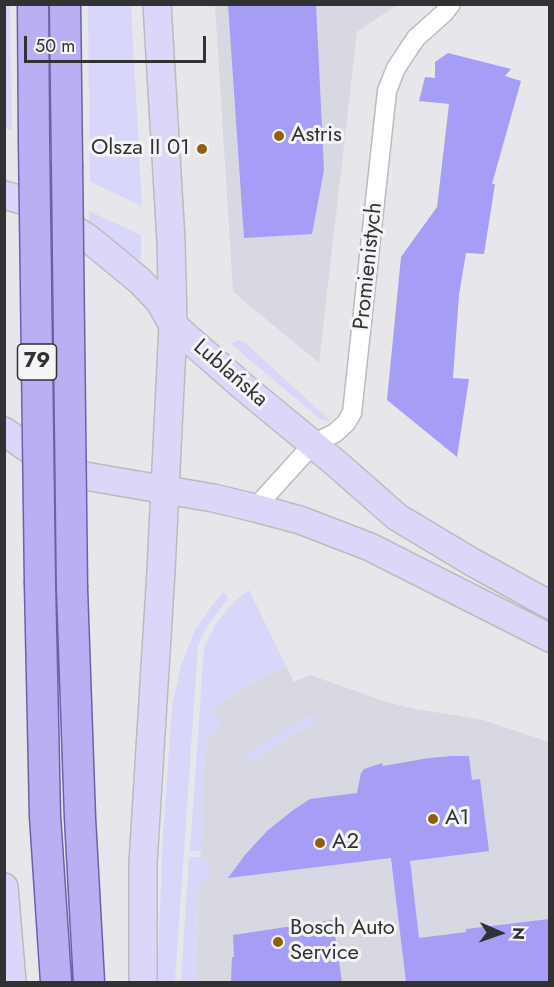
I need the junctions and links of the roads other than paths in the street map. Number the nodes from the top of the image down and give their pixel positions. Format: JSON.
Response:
{"nodes":[{"id":1,"x":33,"y":4,"type":"edge"},
{"id":2,"x":65,"y":4,"type":"edge"},
{"id":3,"x":157,"y":4,"type":"edge"},
{"id":4,"x":451,"y":4,"type":"edge"},
{"id":5,"x":4,"y":195,"type":"edge"},
{"id":6,"x":173,"y":325,"type":"junction"},
{"id":7,"x":4,"y":431,"type":"edge"},
{"id":8,"x":313,"y":444,"type":"junction"},
{"id":9,"x":165,"y":490,"type":"junction"},
{"id":10,"x":255,"y":508,"type":"junction"},
{"id":11,"x":549,"y":605,"type":"edge"},
{"id":12,"x":549,"y":638,"type":"edge"},
{"id":13,"x":4,"y":887,"type":"edge"},
{"id":14,"x":12,"y":982,"type":"edge"},
{"id":15,"x":56,"y":982,"type":"edge"},
{"id":16,"x":89,"y":982,"type":"edge"},
{"id":17,"x":143,"y":982,"type":"edge"}],
"edges":[{"from":1,"to":15,"type":"main road","number":"79","bridge":true},
{"from":2,"to":16,"type":"main road","number":"79","bridge":true},
{"from":3,"to":6,"type":"main road","name":"Lublańska"},
{"from":4,"to":8,"type":"street","name":"Promienistych"},
{"from":5,"to":6,"type":"main road"},
{"from":6,"to":8,"type":"main road","name":"Lublańska"},
{"from":6,"to":9,"type":"main road"},
{"from":7,"to":9,"type":"main road"},
{"from":8,"to":10,"type":"street","name":"Promienistych"},
{"from":8,"to":11,"type":"main road","name":"Lublańska"},
{"from":9,"to":10,"type":"main road"},
{"from":9,"to":17,"type":"main road"},
{"from":10,"to":12,"type":"main road"},
{"from":13,"to":14,"type":"main road"}]}
